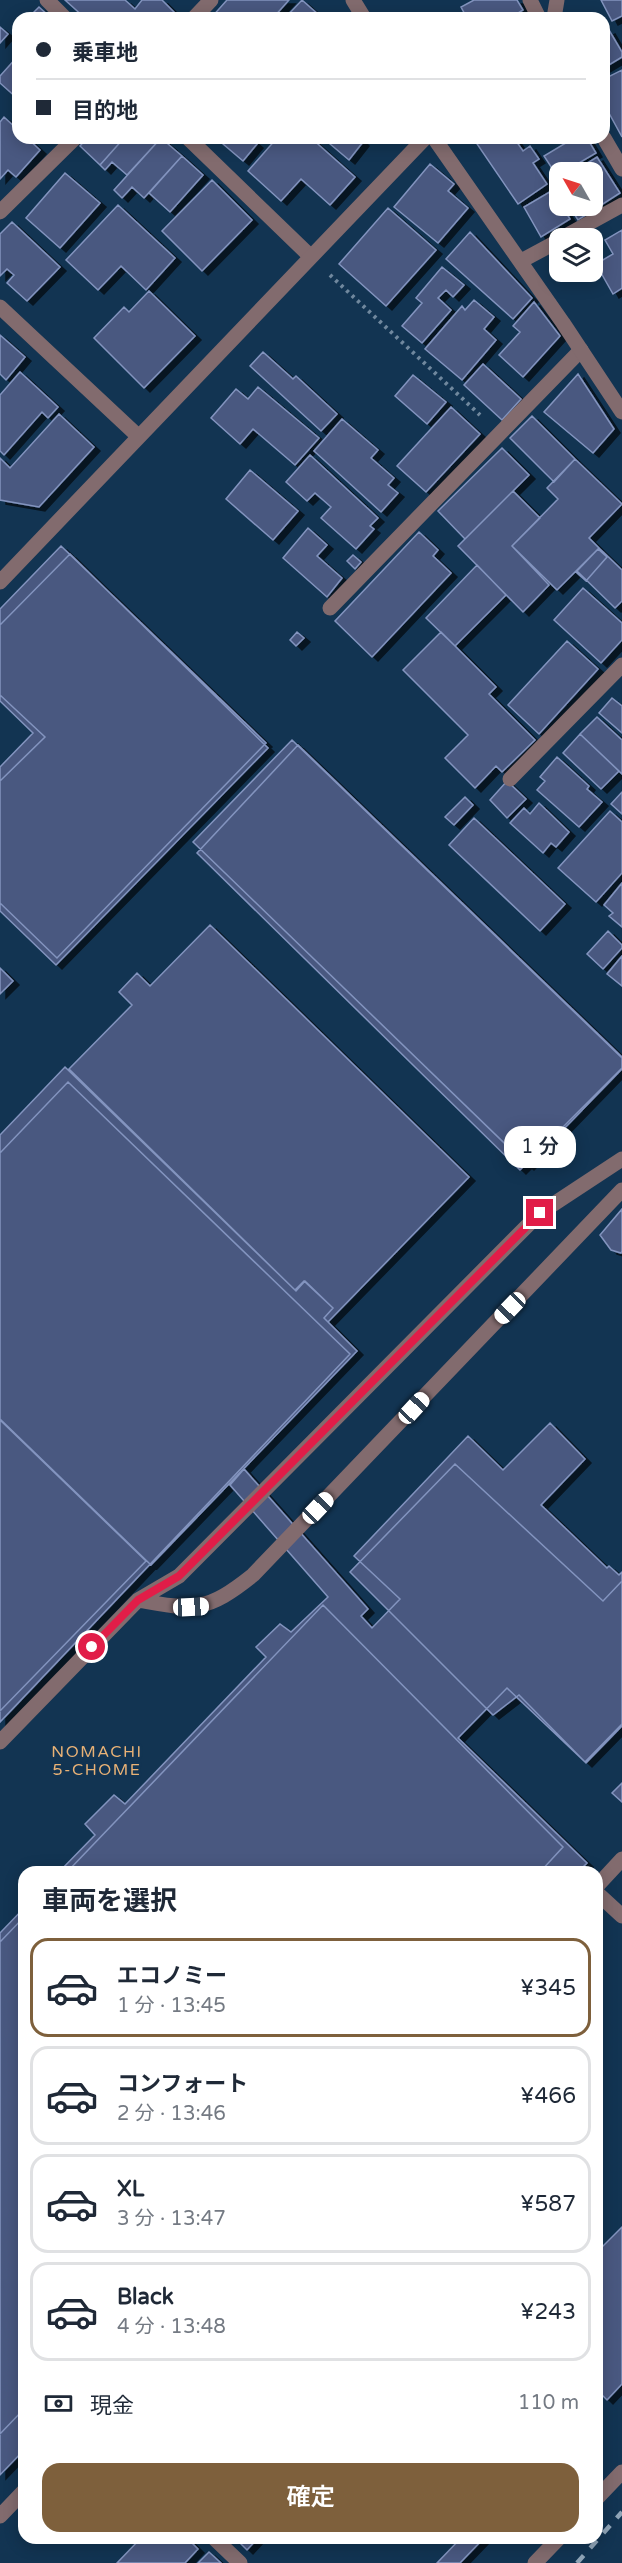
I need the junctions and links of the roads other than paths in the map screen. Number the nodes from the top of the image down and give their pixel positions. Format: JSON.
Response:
{"nodes":[{"id":1,"x":47,"y":0,"type":"edge"},
{"id":2,"x":212,"y":0,"type":"edge"},
{"id":3,"x":59,"y":12,"type":"edge"},
{"id":4,"x":200,"y":12,"type":"edge"},
{"id":5,"x":69,"y":144,"type":"edge"},
{"id":6,"x":194,"y":144,"type":"edge"},
{"id":7,"x":419,"y":144,"type":"edge"},
{"id":8,"x":438,"y":144,"type":"edge"},
{"id":9,"x":607,"y":144,"type":"edge"},
{"id":10,"x":622,"y":169,"type":"edge"},
{"id":11,"x":622,"y":205,"type":"edge"},
{"id":12,"x":0,"y":212,"type":"edge"},
{"id":13,"x":581,"y":228,"type":"edge"},
{"id":14,"x":549,"y":246,"type":"edge"},
{"id":15,"x":310,"y":256,"type":"junction"},
{"id":16,"x":521,"y":261,"type":"junction"},
{"id":17,"x":0,"y":307,"type":"edge"},
{"id":18,"x":581,"y":350,"type":"junction"},
{"id":19,"x":622,"y":412,"type":"edge"},
{"id":20,"x":140,"y":436,"type":"junction"},
{"id":21,"x":0,"y":582,"type":"edge"},
{"id":22,"x":330,"y":608,"type":"dead end"},
{"id":23,"x":622,"y":665,"type":"edge"},
{"id":24,"x":510,"y":779,"type":"dead end"},
{"id":25,"x":622,"y":1159,"type":"edge"},
{"id":26,"x":622,"y":1190,"type":"edge"},
{"id":27,"x":138,"y":1600,"type":"junction"},
{"id":28,"x":0,"y":1742,"type":"edge"},
{"id":29,"x":622,"y":1859,"type":"edge"},
{"id":30,"x":603,"y":1880,"type":"edge"},
{"id":31,"x":603,"y":1899,"type":"edge"},
{"id":32,"x":622,"y":1916,"type":"edge"},
{"id":33,"x":622,"y":2472,"type":"edge"},
{"id":34,"x":603,"y":2492,"type":"edge"},
{"id":35,"x":18,"y":2497,"type":"edge"},
{"id":36,"x":0,"y":2516,"type":"edge"},
{"id":37,"x":220,"y":2544,"type":"edge"},
{"id":38,"x":553,"y":2544,"type":"edge"},
{"id":39,"x":240,"y":2563,"type":"edge"},
{"id":40,"x":535,"y":2563,"type":"edge"}],
"edges":[{"from":1,"to":3,"type":"street"},
{"from":2,"to":4,"type":"street"},
{"from":5,"to":12,"type":"street"},
{"from":6,"to":15,"type":"street"},
{"from":7,"to":15,"type":"street"},
{"from":8,"to":16,"type":"street"},
{"from":9,"to":10,"type":"street"},
{"from":11,"to":13,"type":"street"},
{"from":14,"to":16,"type":"street"},
{"from":15,"to":20,"type":"street"},
{"from":16,"to":18,"type":"street"},
{"from":17,"to":20,"type":"street"},
{"from":18,"to":19,"type":"street"},
{"from":18,"to":22,"type":"street"},
{"from":20,"to":21,"type":"street"},
{"from":23,"to":24,"type":"street"},
{"from":25,"to":27,"type":"street"},
{"from":26,"to":27,"type":"street"},
{"from":27,"to":28,"type":"street"},
{"from":29,"to":30,"type":"street"},
{"from":31,"to":32,"type":"street"},
{"from":33,"to":34,"type":"street"},
{"from":35,"to":36,"type":"street"},
{"from":37,"to":39,"type":"street"},
{"from":38,"to":40,"type":"street"}]}
